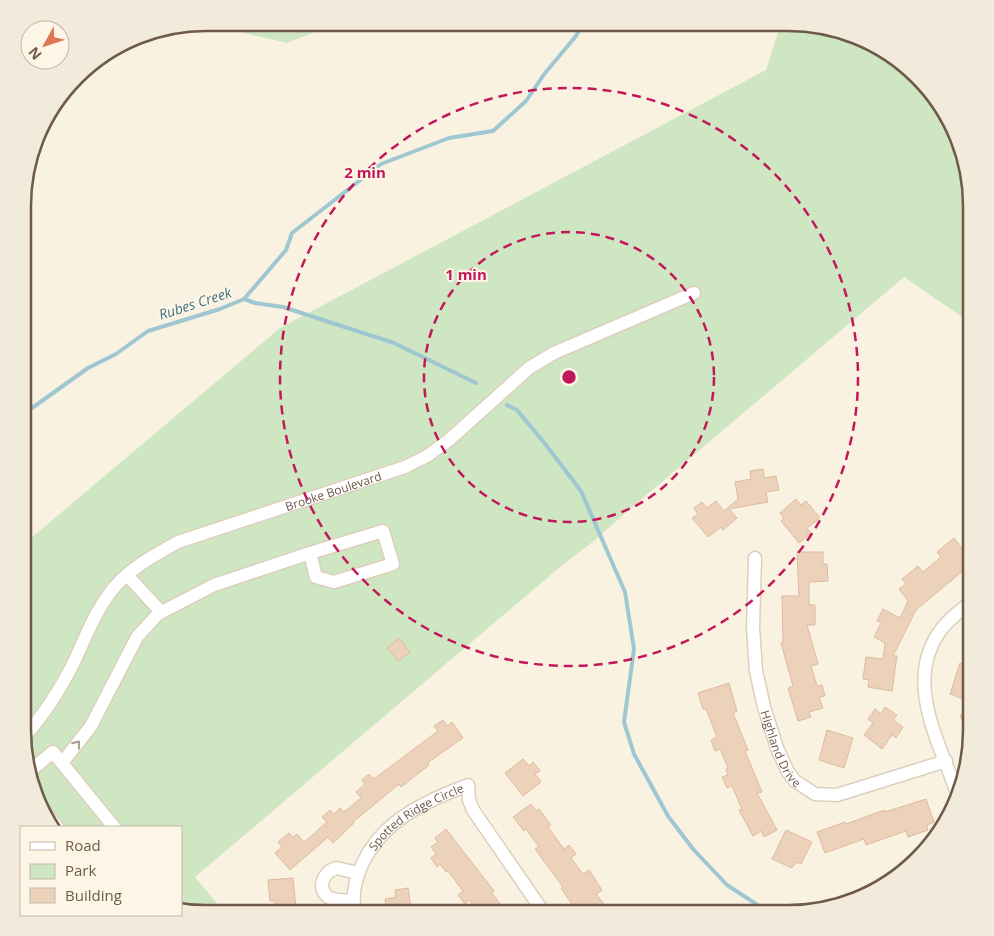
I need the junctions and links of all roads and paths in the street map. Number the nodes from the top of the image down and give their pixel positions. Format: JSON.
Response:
{"nodes":[{"id":1,"x":694,"y":293,"type":"dead end"},
{"id":2,"x":310,"y":553,"type":"junction"},
{"id":3,"x":755,"y":558,"type":"dead end"},
{"id":4,"x":128,"y":576,"type":"junction"},
{"id":5,"x":963,"y":609,"type":"edge"},
{"id":6,"x":161,"y":612,"type":"junction"},
{"id":7,"x":32,"y":728,"type":"edge"},
{"id":8,"x":946,"y":761,"type":"junction"},
{"id":9,"x":62,"y":763,"type":"junction"},
{"id":10,"x":36,"y":766,"type":"edge"},
{"id":11,"x":954,"y":784,"type":"edge"},
{"id":12,"x":113,"y":826,"type":"edge"},
{"id":13,"x":358,"y":873,"type":"junction"},
{"id":14,"x":538,"y":904,"type":"edge"},
{"id":15,"x":348,"y":905,"type":"edge"},
{"id":16,"x":354,"y":905,"type":"edge"}],
"edges":[{"from":1,"to":4,"type":"street","name":"Brooke Boulevard"},
{"from":2,"to":2,"type":"street"},
{"from":2,"to":6,"type":"street"},
{"from":3,"to":8,"type":"street","name":"Highland Drive"},
{"from":4,"to":6,"type":"street"},
{"from":4,"to":7,"type":"street","name":"Brooke Boulevard"},
{"from":5,"to":8,"type":"street"},
{"from":9,"to":6,"type":"street","one_way":true},
{"from":8,"to":11,"type":"street"},
{"from":9,"to":10,"type":"street"},
{"from":9,"to":12,"type":"street"},
{"from":13,"to":14,"type":"street","name":"Spotted Ridge Circle"},
{"from":13,"to":15,"type":"street"},
{"from":13,"to":16,"type":"street","name":"Spotted Ridge Circle"}]}
